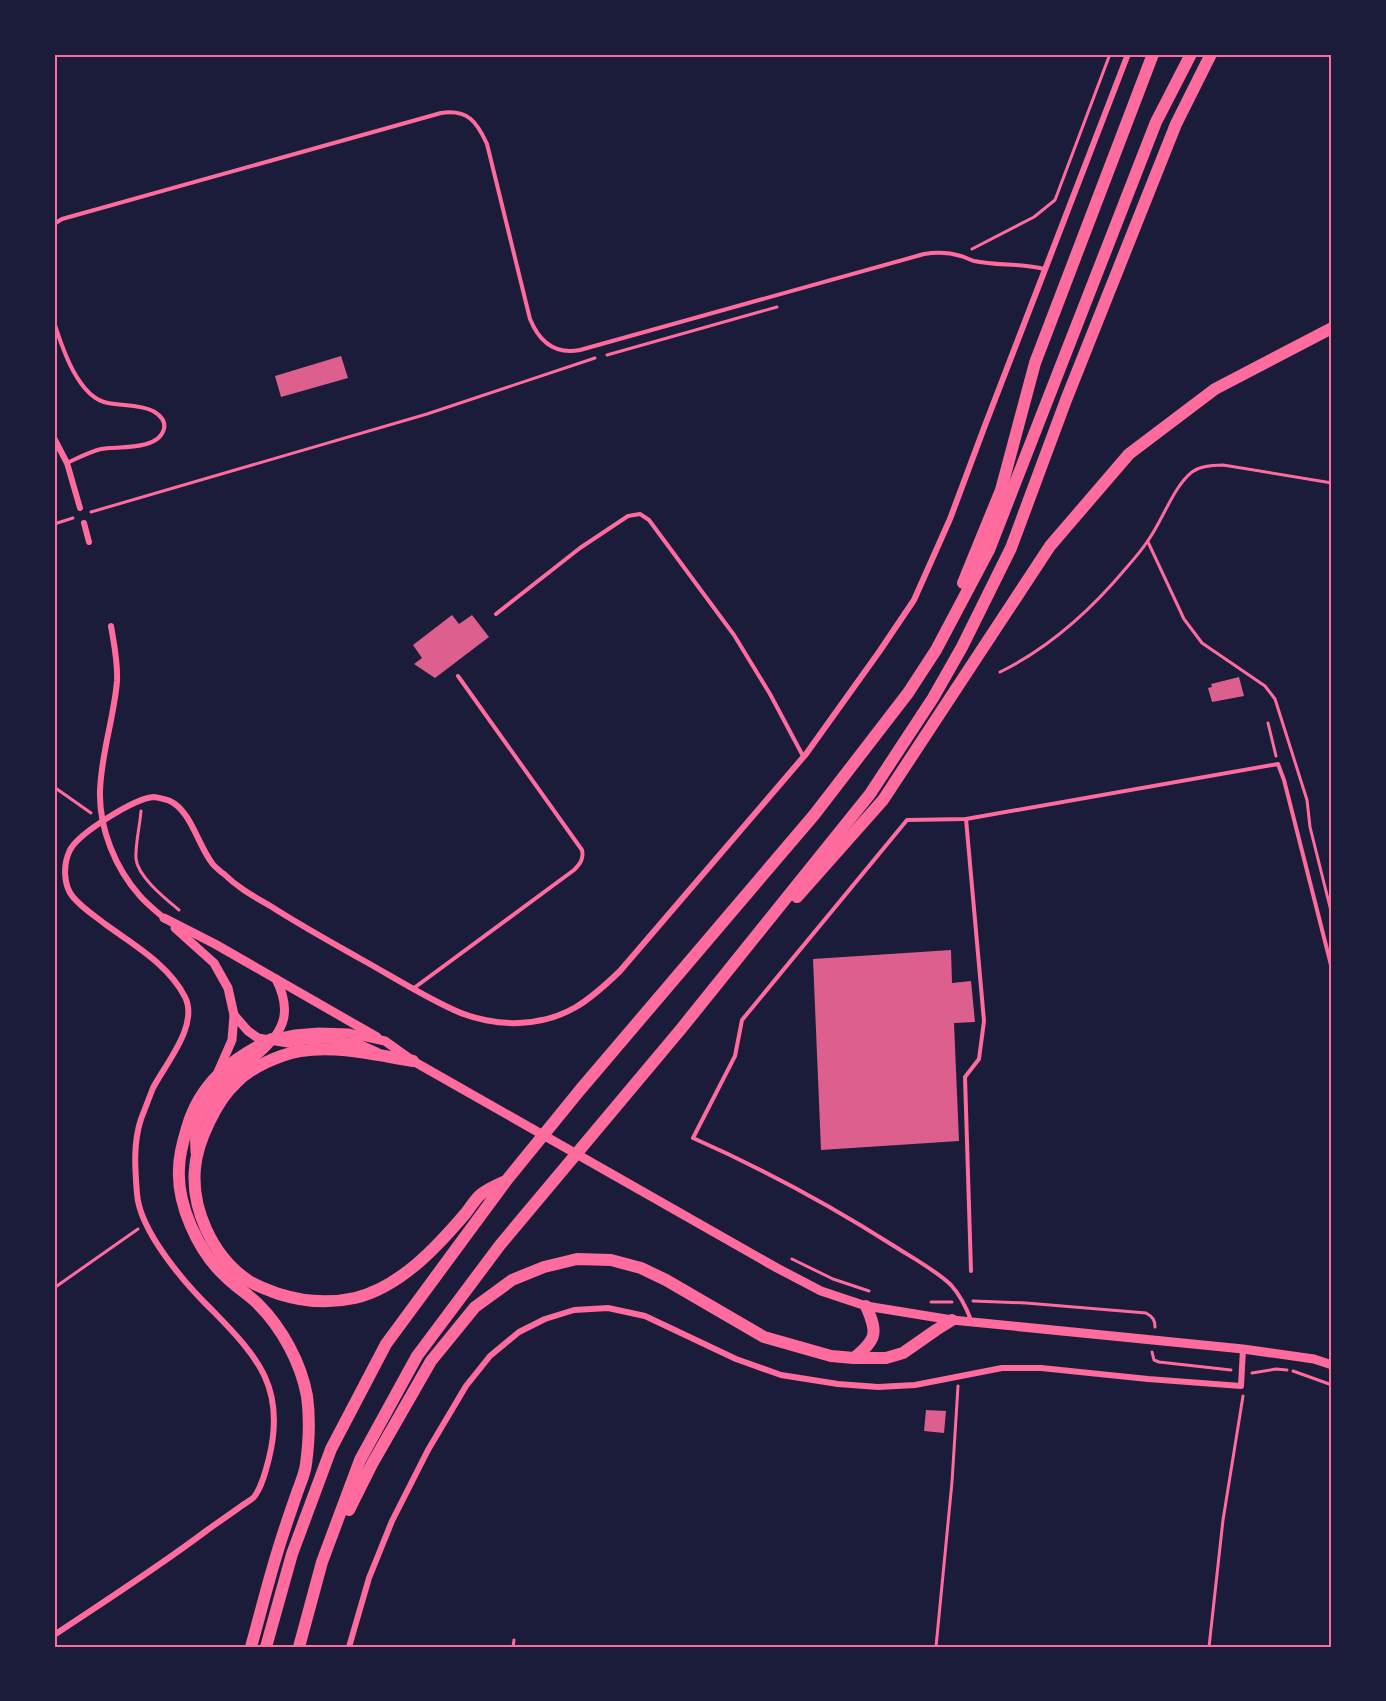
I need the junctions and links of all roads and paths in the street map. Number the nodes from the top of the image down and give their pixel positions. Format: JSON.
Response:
{"nodes":[{"id":1,"x":1128,"y":54,"type":"edge"},
{"id":2,"x":1153,"y":54,"type":"edge"},
{"id":3,"x":1191,"y":54,"type":"edge"},
{"id":4,"x":1212,"y":54,"type":"edge"},
{"id":5,"x":54,"y":224,"type":"edge"},
{"id":6,"x":1045,"y":270,"type":"junction"},
{"id":7,"x":54,"y":322,"type":"edge"},
{"id":8,"x":1332,"y":328,"type":"edge"},
{"id":9,"x":54,"y":438,"type":"edge"},
{"id":10,"x":67,"y":463,"type":"junction"},
{"id":11,"x":1332,"y":483,"type":"edge"},
{"id":12,"x":80,"y":508,"type":"dead end"},
{"id":13,"x":84,"y":523,"type":"dead end"},
{"id":14,"x":1148,"y":542,"type":"junction"},
{"id":15,"x":89,"y":543,"type":"dead end"},
{"id":16,"x":496,"y":614,"type":"dead end"},
{"id":17,"x":111,"y":626,"type":"dead end"},
{"id":18,"x":936,"y":650,"type":"junction"},
{"id":19,"x":1000,"y":672,"type":"dead end"},
{"id":20,"x":458,"y":676,"type":"dead end"},
{"id":21,"x":1268,"y":723,"type":"dead end"},
{"id":22,"x":804,"y":757,"type":"junction"},
{"id":23,"x":1278,"y":764,"type":"junction"},
{"id":24,"x":54,"y":787,"type":"edge"},
{"id":25,"x":143,"y":800,"type":"junction"},
{"id":26,"x":966,"y":819,"type":"junction"},
{"id":27,"x":102,"y":821,"type":"junction"},
{"id":28,"x":183,"y":913,"type":"dead end"},
{"id":29,"x":1332,"y":915,"type":"edge"},
{"id":30,"x":164,"y":918,"type":"junction"},
{"id":31,"x":1332,"y":969,"type":"edge"},
{"id":32,"x":276,"y":979,"type":"junction"},
{"id":33,"x":414,"y":988,"type":"junction"},
{"id":34,"x":234,"y":1015,"type":"junction"},
{"id":35,"x":681,"y":1029,"type":"junction"},
{"id":36,"x":272,"y":1040,"type":"junction"},
{"id":37,"x":385,"y":1041,"type":"junction"},
{"id":38,"x":387,"y":1057,"type":"junction"},
{"id":39,"x":413,"y":1061,"type":"junction"},
{"id":40,"x":217,"y":1074,"type":"junction"},
{"id":41,"x":195,"y":1166,"type":"junction"},
{"id":42,"x":506,"y":1180,"type":"junction"},
{"id":43,"x":147,"y":1223,"type":"junction"},
{"id":44,"x":786,"y":1257,"type":"dead end"},
{"id":45,"x":970,"y":1271,"type":"dead end"},
{"id":46,"x":54,"y":1288,"type":"edge"},
{"id":47,"x":874,"y":1292,"type":"dead end"},
{"id":48,"x":982,"y":1301,"type":"dead end"},
{"id":49,"x":866,"y":1306,"type":"junction"},
{"id":50,"x":952,"y":1320,"type":"junction"},
{"id":51,"x":972,"y":1322,"type":"junction"},
{"id":52,"x":1155,"y":1329,"type":"dead end"},
{"id":53,"x":1243,"y":1349,"type":"junction"},
{"id":54,"x":1152,"y":1353,"type":"dead end"},
{"id":55,"x":854,"y":1358,"type":"junction"},
{"id":56,"x":1332,"y":1365,"type":"edge"},
{"id":57,"x":1219,"y":1369,"type":"dead end"},
{"id":58,"x":1256,"y":1374,"type":"dead end"},
{"id":59,"x":959,"y":1377,"type":"junction"},
{"id":60,"x":1332,"y":1384,"type":"edge"},
{"id":61,"x":1241,"y":1386,"type":"junction"},
{"id":62,"x":322,"y":1562,"type":"junction"},
{"id":63,"x":54,"y":1635,"type":"edge"},
{"id":64,"x":514,"y":1640,"type":"dead end"},
{"id":65,"x":251,"y":1647,"type":"edge"},
{"id":66,"x":266,"y":1647,"type":"edge"},
{"id":67,"x":299,"y":1647,"type":"edge"},
{"id":68,"x":349,"y":1647,"type":"edge"},
{"id":69,"x":513,"y":1647,"type":"edge"},
{"id":70,"x":936,"y":1647,"type":"edge"},
{"id":71,"x":1209,"y":1647,"type":"edge"}],
"edges":[{"from":1,"to":6,"type":"street"},
{"from":2,"to":18,"type":"highway"},
{"from":3,"to":18,"type":"highway"},
{"from":4,"to":35,"type":"highway"},
{"from":5,"to":6,"type":"lane"},
{"from":6,"to":22,"type":"street"},
{"from":7,"to":10,"type":"lane"},
{"from":8,"to":35,"type":"highway"},
{"from":9,"to":10,"type":"street"},
{"from":10,"to":12,"type":"street"},
{"from":11,"to":14,"type":"path"},
{"from":13,"to":15,"type":"street"},
{"from":14,"to":19,"type":"path"},
{"from":14,"to":29,"type":"path"},
{"from":16,"to":22,"type":"lane"},
{"from":17,"to":27,"type":"street"},
{"from":18,"to":42,"type":"highway"},
{"from":20,"to":33,"type":"lane"},
{"from":21,"to":23,"type":"path"},
{"from":22,"to":33,"type":"street"},
{"from":23,"to":26,"type":"lane"},
{"from":23,"to":31,"type":"lane"},
{"from":24,"to":27,"type":"path"},
{"from":25,"to":27,"type":"street"},
{"from":25,"to":28,"type":"path"},
{"from":25,"to":33,"type":"street"},
{"from":26,"to":45,"type":"lane"},
{"from":26,"to":51,"type":"lane"},
{"from":27,"to":30,"type":"street"},
{"from":27,"to":43,"type":"street"},
{"from":30,"to":32,"type":"street"},
{"from":30,"to":34,"type":"street"},
{"from":32,"to":36,"type":"street"},
{"from":32,"to":37,"type":"street"},
{"from":34,"to":36,"type":"street"},
{"from":34,"to":40,"type":"street"},
{"from":35,"to":62,"type":"highway"},
{"from":36,"to":37,"type":"street"},
{"from":36,"to":38,"type":"street"},
{"from":36,"to":40,"type":"highway"},
{"from":36,"to":41,"type":"street"},
{"from":37,"to":39,"type":"street"},
{"from":38,"to":39,"type":"highway"},
{"from":38,"to":41,"type":"highway"},
{"from":39,"to":49,"type":"street"},
{"from":40,"to":65,"type":"highway"},
{"from":41,"to":42,"type":"highway"},
{"from":42,"to":66,"type":"highway"},
{"from":43,"to":46,"type":"path"},
{"from":43,"to":63,"type":"street"},
{"from":44,"to":47,"type":"path"},
{"from":48,"to":52,"type":"path"},
{"from":49,"to":50,"type":"street"},
{"from":49,"to":55,"type":"highway"},
{"from":50,"to":51,"type":"street"},
{"from":50,"to":55,"type":"highway"},
{"from":51,"to":53,"type":"street"},
{"from":53,"to":56,"type":"street"},
{"from":53,"to":61,"type":"street"},
{"from":54,"to":57,"type":"path"},
{"from":55,"to":62,"type":"highway"},
{"from":58,"to":60,"type":"path"},
{"from":59,"to":61,"type":"street"},
{"from":59,"to":68,"type":"street"},
{"from":59,"to":70,"type":"path"},
{"from":61,"to":71,"type":"path"},
{"from":62,"to":67,"type":"highway"},
{"from":64,"to":69,"type":"path"}]}
